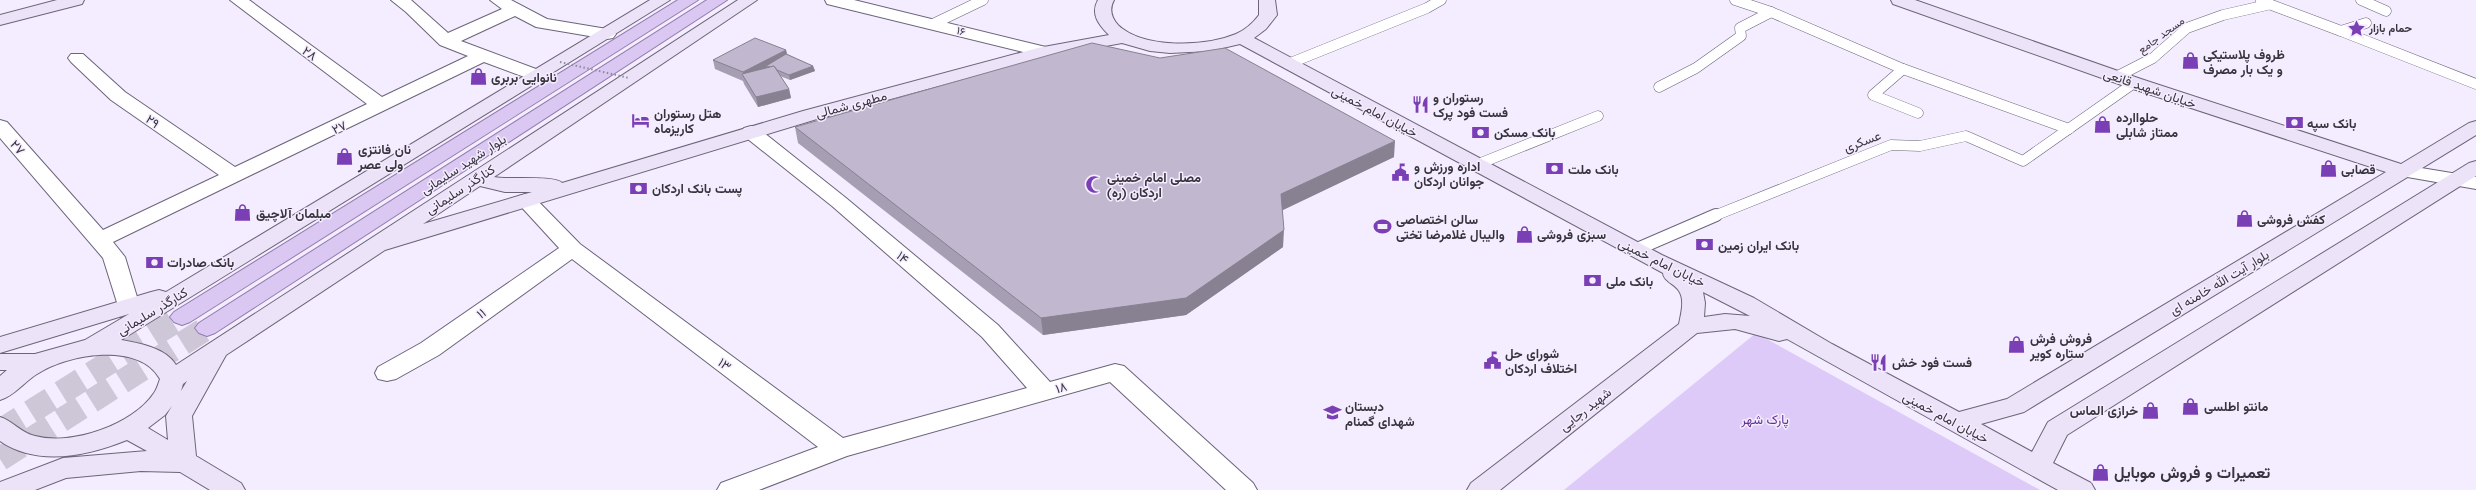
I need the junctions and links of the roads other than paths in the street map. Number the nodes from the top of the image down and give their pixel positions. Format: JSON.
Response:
{"nodes":[{"id":1,"x":76,"y":0,"type":"edge"},
{"id":2,"x":238,"y":0,"type":"edge"},
{"id":3,"x":398,"y":0,"type":"edge"},
{"id":4,"x":498,"y":0,"type":"edge"},
{"id":5,"x":662,"y":0,"type":"edge"},
{"id":6,"x":690,"y":0,"type":"edge"},
{"id":7,"x":719,"y":0,"type":"edge"},
{"id":8,"x":749,"y":0,"type":"edge"},
{"id":9,"x":833,"y":0,"type":"edge"},
{"id":10,"x":983,"y":0,"type":"edge"},
{"id":11,"x":1106,"y":0,"type":"edge"},
{"id":12,"x":1267,"y":0,"type":"edge"},
{"id":13,"x":1441,"y":0,"type":"edge"},
{"id":14,"x":1735,"y":0,"type":"edge"},
{"id":15,"x":1900,"y":0,"type":"edge"},
{"id":16,"x":2259,"y":0,"type":"edge"},
{"id":17,"x":2361,"y":0,"type":"edge"},
{"id":18,"x":2267,"y":5,"type":"junction"},
{"id":19,"x":516,"y":9,"type":"junction"},
{"id":20,"x":1771,"y":12,"type":"junction"},
{"id":21,"x":2377,"y":16,"type":"dead end"},
{"id":22,"x":0,"y":20,"type":"edge"},
{"id":23,"x":2366,"y":23,"type":"dead end"},
{"id":24,"x":932,"y":24,"type":"junction"},
{"id":25,"x":2341,"y":31,"type":"junction"},
{"id":26,"x":607,"y":34,"type":"junction"},
{"id":27,"x":1124,"y":37,"type":"junction"},
{"id":28,"x":1241,"y":38,"type":"junction"},
{"id":29,"x":446,"y":41,"type":"junction"},
{"id":30,"x":1044,"y":52,"type":"junction"},
{"id":31,"x":483,"y":56,"type":"junction"},
{"id":32,"x":77,"y":58,"type":"dead end"},
{"id":33,"x":1288,"y":64,"type":"junction"},
{"id":34,"x":1904,"y":69,"type":"junction"},
{"id":35,"x":538,"y":76,"type":"junction"},
{"id":36,"x":2116,"y":77,"type":"junction"},
{"id":37,"x":2134,"y":83,"type":"junction"},
{"id":38,"x":2476,"y":84,"type":"edge"},
{"id":39,"x":1659,"y":87,"type":"dead end"},
{"id":40,"x":382,"y":106,"type":"junction"},
{"id":41,"x":1918,"y":112,"type":"dead end"},
{"id":42,"x":1598,"y":116,"type":"dead end"},
{"id":43,"x":0,"y":126,"type":"edge"},
{"id":44,"x":2476,"y":126,"type":"edge"},
{"id":45,"x":2069,"y":129,"type":"junction"},
{"id":46,"x":751,"y":132,"type":"junction"},
{"id":47,"x":1476,"y":165,"type":"junction"},
{"id":48,"x":2403,"y":171,"type":"junction"},
{"id":49,"x":234,"y":176,"type":"junction"},
{"id":50,"x":2470,"y":176,"type":"edge"},
{"id":51,"x":476,"y":179,"type":"junction"},
{"id":52,"x":580,"y":184,"type":"junction"},
{"id":53,"x":526,"y":200,"type":"junction"},
{"id":54,"x":100,"y":240,"type":"junction"},
{"id":55,"x":373,"y":246,"type":"junction"},
{"id":56,"x":572,"y":249,"type":"junction"},
{"id":57,"x":1645,"y":255,"type":"junction"},
{"id":58,"x":189,"y":288,"type":"junction"},
{"id":59,"x":128,"y":307,"type":"junction"},
{"id":60,"x":182,"y":318,"type":"tunnel mouth"},
{"id":61,"x":1690,"y":327,"type":"junction"},
{"id":62,"x":213,"y":338,"type":"junction"},
{"id":63,"x":0,"y":345,"type":"edge"},
{"id":64,"x":92,"y":347,"type":"junction"},
{"id":65,"x":1822,"y":350,"type":"junction"},
{"id":66,"x":0,"y":362,"type":"edge"},
{"id":67,"x":38,"y":362,"type":"junction"},
{"id":68,"x":387,"y":374,"type":"dead end"},
{"id":69,"x":172,"y":379,"type":"junction"},
{"id":70,"x":0,"y":391,"type":"edge"},
{"id":71,"x":1046,"y":392,"type":"junction"},
{"id":72,"x":1956,"y":422,"type":"junction"},
{"id":73,"x":0,"y":426,"type":"edge"},
{"id":74,"x":128,"y":428,"type":"junction"},
{"id":75,"x":65,"y":447,"type":"junction"},
{"id":76,"x":839,"y":449,"type":"junction"},
{"id":77,"x":183,"y":462,"type":"junction"},
{"id":78,"x":2038,"y":467,"type":"junction"},
{"id":79,"x":774,"y":483,"type":"edge"},
{"id":80,"x":1488,"y":487,"type":"edge"},
{"id":81,"x":1,"y":490,"type":"edge"},
{"id":82,"x":8,"y":490,"type":"edge"},
{"id":83,"x":231,"y":490,"type":"edge"},
{"id":84,"x":731,"y":490,"type":"edge"},
{"id":85,"x":1243,"y":490,"type":"edge"},
{"id":86,"x":2081,"y":490,"type":"edge"}],
"edges":[{"from":1,"to":22,"type":"main road"},
{"from":2,"to":40,"type":"street","name":"۲۸"},
{"from":3,"to":29,"type":"street"},
{"from":4,"to":19,"type":"street"},
{"from":5,"to":26,"type":"main road","name":"کنارگذر سلیمانی"},
{"from":6,"to":60,"type":"main road","name":"بلوار شهید سلیمانی"},
{"from":7,"to":62,"type":"main road","name":"بلوار شهید سلیمانی"},
{"from":8,"to":51,"type":"main road","name":"کنارگذر سلیمانی"},
{"from":9,"to":24,"type":"street"},
{"from":10,"to":24,"type":"lane","name":"۱۶"},
{"from":11,"to":27,"type":"main road"},
{"from":12,"to":28,"type":"main road"},
{"from":13,"to":33,"type":"lane"},
{"from":14,"to":20,"type":"lane"},
{"from":15,"to":36,"type":"main road","name":"خیابان شهید قانعی"},
{"from":16,"to":18,"type":"lane"},
{"from":17,"to":21,"type":"lane"},
{"from":18,"to":25,"type":"lane"},
{"from":18,"to":36,"type":"lane","name":"مسجد جامع"},
{"from":19,"to":26,"type":"street"},
{"from":19,"to":29,"type":"street"},
{"from":20,"to":34,"type":"lane"},
{"from":20,"to":39,"type":"lane"},
{"from":23,"to":25,"type":"lane"},
{"from":24,"to":30,"type":"street","name":"۱۶"},
{"from":25,"to":38,"type":"lane"},
{"from":26,"to":35,"type":"main road","name":"کنارگذر سلیمانی"},
{"from":27,"to":28,"type":"main road"},
{"from":27,"to":30,"type":"main road","name":"مطهری شمالی"},
{"from":28,"to":33,"type":"main road","name":"خیابان امام خمینی"},
{"from":29,"to":31,"type":"street"},
{"from":30,"to":46,"type":"main road","name":"مطهری شمالی"},
{"from":31,"to":35,"type":"street"},
{"from":31,"to":40,"type":"street","name":"۲۷"},
{"from":32,"to":49,"type":"street","name":"۲۹"},
{"from":33,"to":47,"type":"main road","name":"خیابان امام خمینی"},
{"from":34,"to":41,"type":"lane"},
{"from":34,"to":45,"type":"lane"},
{"from":35,"to":58,"type":"main road","name":"کنارگذر سلیمانی"},
{"from":36,"to":37,"type":"main road","name":"خیابان شهید قانعی"},
{"from":37,"to":45,"type":"lane","name":"عسکری"},
{"from":37,"to":48,"type":"main road","name":"خیابان شهید قانعی"},
{"from":40,"to":49,"type":"street","name":"۲۷"},
{"from":42,"to":47,"type":"lane"},
{"from":43,"to":54,"type":"street","name":"۲۷"},
{"from":44,"to":48,"type":"main road","name":"بلوار آیت الله خامنه ای"},
{"from":45,"to":57,"type":"lane","name":"عسکری"},
{"from":46,"to":52,"type":"main road","name":"مطهری شمالی"},
{"from":46,"to":71,"type":"street","name":"۱۴"},
{"from":47,"to":57,"type":"main road","name":"خیابان امام خمینی"},
{"from":48,"to":50,"type":"street"},
{"from":48,"to":72,"type":"main road","name":"بلوار آیت الله خامنه ای"},
{"from":49,"to":54,"type":"street","name":"۲۷"},
{"from":50,"to":78,"type":"main road"},
{"from":51,"to":52,"type":"main road"},
{"from":51,"to":55,"type":"main road","name":"کنارگذر سلیمانی"},
{"from":52,"to":53,"type":"main road"},
{"from":53,"to":55,"type":"main road"},
{"from":53,"to":56,"type":"street","name":"۱۳"},
{"from":54,"to":59,"type":"street","name":"۲۷"},
{"from":55,"to":62,"type":"main road","name":"کنارگذر سلیمانی"},
{"from":56,"to":68,"type":"street","name":"۱۱"},
{"from":56,"to":76,"type":"street","name":"۱۳"},
{"from":57,"to":61,"type":"main road"},
{"from":57,"to":65,"type":"main road","name":"خیابان امام خمینی"},
{"from":58,"to":59,"type":"main road"},
{"from":58,"to":64,"type":"main road","name":"کنارگذر سلیمانی"},
{"from":59,"to":63,"type":"main road"},
{"from":61,"to":65,"type":"main road"},
{"from":61,"to":80,"type":"main road","name":"شهید رجایی"},
{"from":62,"to":69,"type":"main road","name":"کنارگذر سلیمانی"},
{"from":62,"to":77,"type":"main road"},
{"from":64,"to":67,"type":"main road"},
{"from":64,"to":69,"type":"main road"},
{"from":65,"to":72,"type":"main road","name":"خیابان امام خمینی"},
{"from":66,"to":67,"type":"main road"},
{"from":67,"to":70,"type":"main road"},
{"from":69,"to":74,"type":"main road"},
{"from":71,"to":76,"type":"street","name":"۱۸"},
{"from":71,"to":85,"type":"street","name":"۱۸"},
{"from":72,"to":78,"type":"main road","name":"خیابان امام خمینی"},
{"from":73,"to":75,"type":"main road"},
{"from":74,"to":75,"type":"main road"},
{"from":74,"to":77,"type":"main road"},
{"from":75,"to":81,"type":"main road"},
{"from":76,"to":79,"type":"street"},
{"from":77,"to":82,"type":"main road"},
{"from":77,"to":83,"type":"main road"},
{"from":78,"to":86,"type":"main road","name":"خیابان امام خمینی"},
{"from":79,"to":84,"type":"street"}]}
